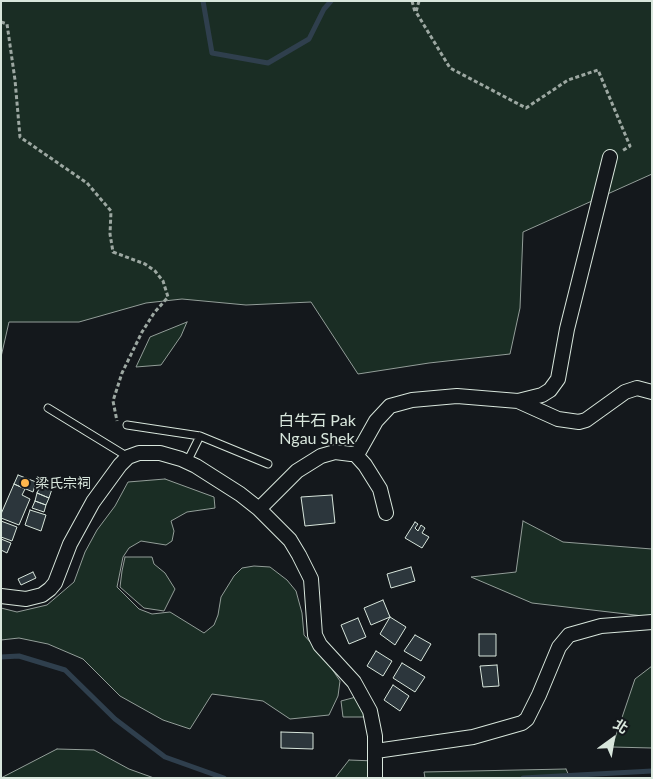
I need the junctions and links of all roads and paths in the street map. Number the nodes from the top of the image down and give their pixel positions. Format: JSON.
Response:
{"nodes":[{"id":1,"x":412,"y":1,"type":"edge"},
{"id":2,"x":418,"y":1,"type":"edge"},
{"id":3,"x":416,"y":12,"type":"junction"},
{"id":4,"x":1,"y":22,"type":"edge"},
{"id":5,"x":610,"y":157,"type":"joint"},
{"id":6,"x":652,"y":392,"type":"edge"},
{"id":7,"x":518,"y":401,"type":"junction"},
{"id":8,"x":48,"y":408,"type":"dead end"},
{"id":9,"x":127,"y":425,"type":"joint"},
{"id":10,"x":200,"y":436,"type":"junction"},
{"id":11,"x":355,"y":454,"type":"junction"},
{"id":12,"x":128,"y":457,"type":"junction"},
{"id":13,"x":187,"y":462,"type":"junction"},
{"id":14,"x":268,"y":464,"type":"dead end"},
{"id":15,"x":259,"y":509,"type":"junction"},
{"id":16,"x":386,"y":513,"type":"dead end"},
{"id":17,"x":1,"y":596,"type":"edge"},
{"id":18,"x":652,"y":622,"type":"edge"},
{"id":19,"x":376,"y":751,"type":"junction"},
{"id":20,"x":375,"y":775,"type":"edge"}],
"edges":[{"from":1,"to":3,"type":"path"},
{"from":2,"to":3,"type":"path"},
{"from":3,"to":5,"type":"path"},
{"from":4,"to":9,"type":"path"},
{"from":5,"to":7,"type":"street"},
{"from":6,"to":7,"type":"street"},
{"from":7,"to":11,"type":"street"},
{"from":8,"to":12,"type":"lane"},
{"from":9,"to":10,"type":"lane"},
{"from":10,"to":13,"type":"lane"},
{"from":10,"to":14,"type":"lane"},
{"from":11,"to":15,"type":"street"},
{"from":11,"to":16,"type":"street"},
{"from":12,"to":13,"type":"street"},
{"from":12,"to":17,"type":"street"},
{"from":13,"to":15,"type":"street"},
{"from":15,"to":19,"type":"street"},
{"from":18,"to":19,"type":"street"},
{"from":19,"to":20,"type":"street"}]}
